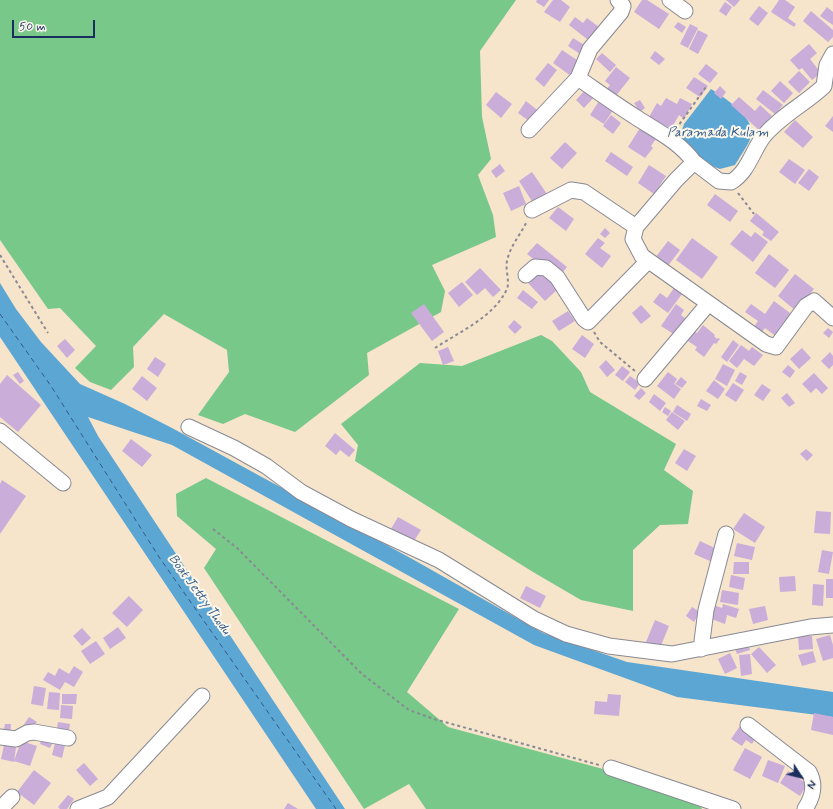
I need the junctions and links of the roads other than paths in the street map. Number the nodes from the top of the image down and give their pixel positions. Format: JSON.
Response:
{"nodes":[{"id":1,"x":618,"y":0,"type":"edge"},
{"id":2,"x":670,"y":0,"type":"edge"},
{"id":3,"x":685,"y":11,"type":"dead end"},
{"id":4,"x":833,"y":54,"type":"edge"},
{"id":5,"x":578,"y":78,"type":"junction"},
{"id":6,"x":529,"y":130,"type":"dead end"},
{"id":7,"x":694,"y":162,"type":"junction"},
{"id":8,"x":532,"y":210,"type":"road end"},
{"id":9,"x":636,"y":227,"type":"junction"},
{"id":10,"x":648,"y":261,"type":"junction"},
{"id":11,"x":526,"y":275,"type":"dead end"},
{"id":12,"x":708,"y":304,"type":"junction"},
{"id":13,"x":833,"y":318,"type":"edge"},
{"id":14,"x":645,"y":379,"type":"road end"},
{"id":15,"x":189,"y":427,"type":"dead end"},
{"id":16,"x":0,"y":432,"type":"edge"},
{"id":17,"x":64,"y":483,"type":"dead end"},
{"id":18,"x":726,"y":534,"type":"dead end"},
{"id":19,"x":833,"y":625,"type":"edge"},
{"id":20,"x":701,"y":649,"type":"junction"},
{"id":21,"x":202,"y":696,"type":"dead end"},
{"id":22,"x":748,"y":725,"type":"dead end"},
{"id":23,"x":0,"y":737,"type":"edge"},
{"id":24,"x":68,"y":738,"type":"dead end"},
{"id":25,"x":611,"y":768,"type":"road end"},
{"id":26,"x":12,"y":797,"type":"dead end"},
{"id":27,"x":0,"y":809,"type":"edge"},
{"id":28,"x":78,"y":809,"type":"edge"},
{"id":29,"x":733,"y":809,"type":"edge"},
{"id":30,"x":805,"y":809,"type":"edge"}],
"edges":[{"from":1,"to":5,"type":"street"},
{"from":2,"to":3,"type":"street"},
{"from":4,"to":7,"type":"street"},
{"from":5,"to":6,"type":"street"},
{"from":5,"to":7,"type":"street"},
{"from":7,"to":9,"type":"street"},
{"from":8,"to":9,"type":"street"},
{"from":9,"to":10,"type":"street"},
{"from":10,"to":11,"type":"street"},
{"from":10,"to":12,"type":"street"},
{"from":12,"to":13,"type":"street"},
{"from":12,"to":14,"type":"street"},
{"from":15,"to":20,"type":"street"},
{"from":16,"to":17,"type":"street"},
{"from":18,"to":20,"type":"street"},
{"from":19,"to":20,"type":"street"},
{"from":21,"to":28,"type":"street"},
{"from":22,"to":30,"type":"street"},
{"from":23,"to":24,"type":"street"},
{"from":25,"to":29,"type":"street"},
{"from":26,"to":27,"type":"street"}]}
